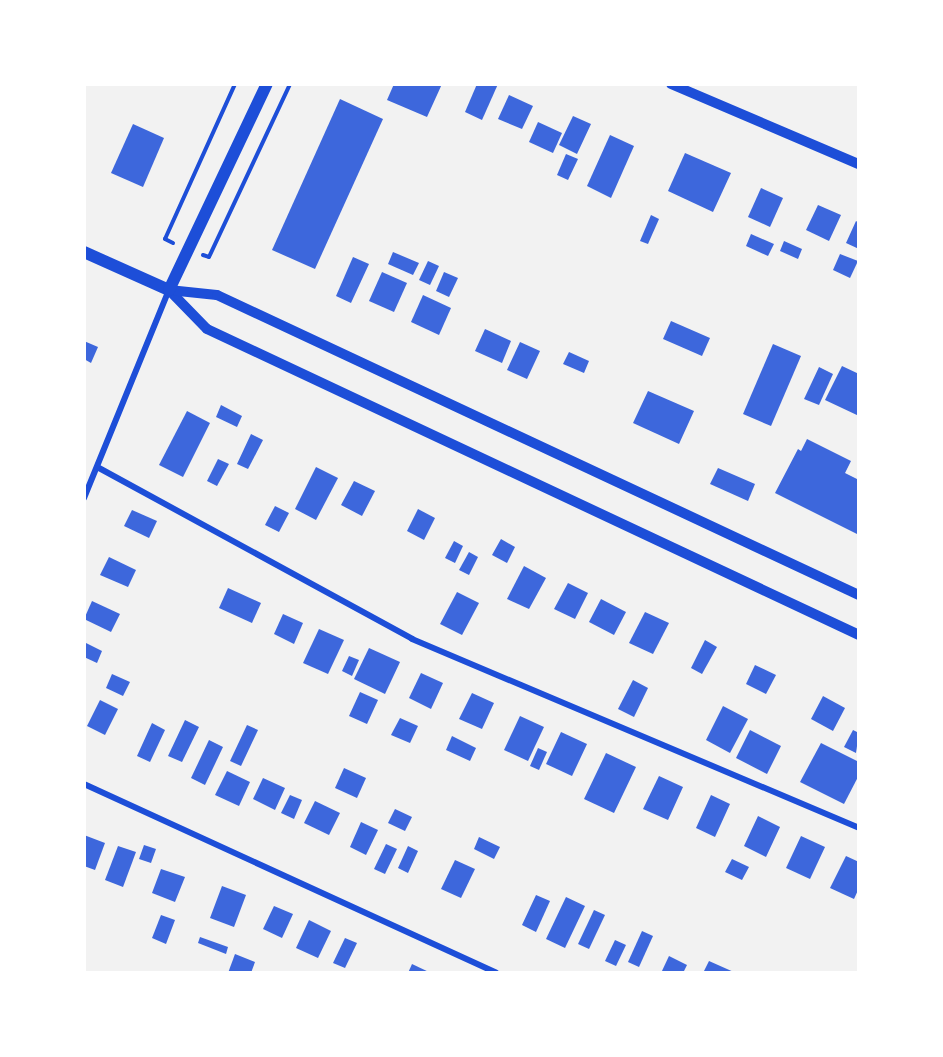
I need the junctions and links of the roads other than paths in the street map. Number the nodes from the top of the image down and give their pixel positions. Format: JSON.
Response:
{"nodes":[{"id":1,"x":267,"y":84,"type":"edge"},
{"id":2,"x":671,"y":84,"type":"edge"},
{"id":3,"x":859,"y":164,"type":"edge"},
{"id":4,"x":84,"y":252,"type":"edge"},
{"id":5,"x":169,"y":290,"type":"junction"},
{"id":6,"x":99,"y":468,"type":"junction"},
{"id":7,"x":84,"y":498,"type":"edge"},
{"id":8,"x":859,"y":595,"type":"edge"},
{"id":9,"x":859,"y":635,"type":"edge"},
{"id":10,"x":84,"y":784,"type":"edge"},
{"id":11,"x":859,"y":828,"type":"edge"},
{"id":12,"x":496,"y":973,"type":"edge"}],
"edges":[{"from":1,"to":5,"type":"main road"},
{"from":2,"to":3,"type":"street"},
{"from":4,"to":5,"type":"main road"},
{"from":5,"to":6,"type":"street"},
{"from":5,"to":8,"type":"street"},
{"from":5,"to":9,"type":"street"},
{"from":6,"to":7,"type":"street"},
{"from":6,"to":11,"type":"street"},
{"from":10,"to":12,"type":"street"}]}
